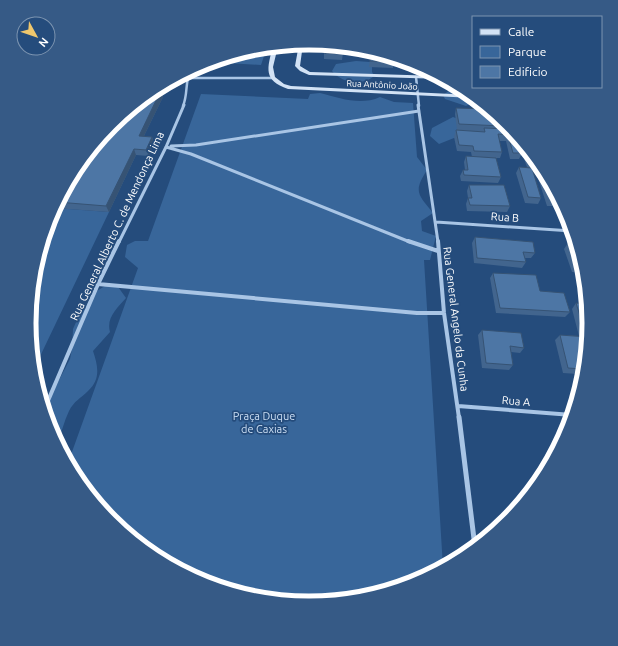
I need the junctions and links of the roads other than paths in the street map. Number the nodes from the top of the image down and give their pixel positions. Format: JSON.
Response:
{"nodes":[{"id":1,"x":300,"y":51,"type":"edge"},
{"id":2,"x":275,"y":52,"type":"edge"},
{"id":3,"x":416,"y":77,"type":"junction"},
{"id":4,"x":429,"y":77,"type":"edge"},
{"id":5,"x":187,"y":78,"type":"edge"},
{"id":6,"x":188,"y":78,"type":"edge"},
{"id":7,"x":272,"y":78,"type":"junction"},
{"id":8,"x":419,"y":94,"type":"junction"},
{"id":9,"x":462,"y":96,"type":"edge"},
{"id":10,"x":419,"y":111,"type":"junction"},
{"id":11,"x":166,"y":147,"type":"junction"},
{"id":12,"x":436,"y":222,"type":"junction"},
{"id":13,"x":566,"y":231,"type":"edge"},
{"id":14,"x":438,"y":252,"type":"junction"},
{"id":15,"x":98,"y":284,"type":"junction"},
{"id":16,"x":444,"y":313,"type":"junction"},
{"id":17,"x":47,"y":402,"type":"edge"},
{"id":18,"x":458,"y":406,"type":"junction"},
{"id":19,"x":566,"y":415,"type":"edge"},
{"id":20,"x":474,"y":541,"type":"edge"}],
"edges":[{"from":1,"to":3,"type":"main road","name":"Rua Antônio João"},
{"from":2,"to":7,"type":"main road"},
{"from":3,"to":4,"type":"main road","name":"Rua Antônio João"},
{"from":3,"to":8,"type":"street","name":"Rua General Angelo da Cunha"},
{"from":5,"to":11,"type":"street","name":"Rua General Alberto C. de Mendonça Lima"},
{"from":6,"to":7,"type":"street"},
{"from":7,"to":8,"type":"main road","name":"Rua Antônio João"},
{"from":8,"to":9,"type":"main road","name":"Rua Antônio João"},
{"from":8,"to":10,"type":"street","name":"Rua General Angelo da Cunha"},
{"from":10,"to":11,"type":"street"},
{"from":10,"to":12,"type":"street","name":"Rua General Angelo da Cunha"},
{"from":11,"to":14,"type":"street"},
{"from":11,"to":15,"type":"street","name":"Rua General Alberto C. de Mendonça Lima"},
{"from":12,"to":13,"type":"street","name":"Rua B"},
{"from":12,"to":14,"type":"street","name":"Rua General Angelo da Cunha"},
{"from":14,"to":16,"type":"street","name":"Rua General Angelo da Cunha"},
{"from":15,"to":16,"type":"street"},
{"from":15,"to":17,"type":"street","name":"Rua General Alberto C. de Mendonça Lima"},
{"from":16,"to":18,"type":"street","name":"Rua General Angelo da Cunha"},
{"from":18,"to":19,"type":"street","name":"Rua A"},
{"from":18,"to":20,"type":"street","name":"Rua General Angelo da Cunha"}]}
